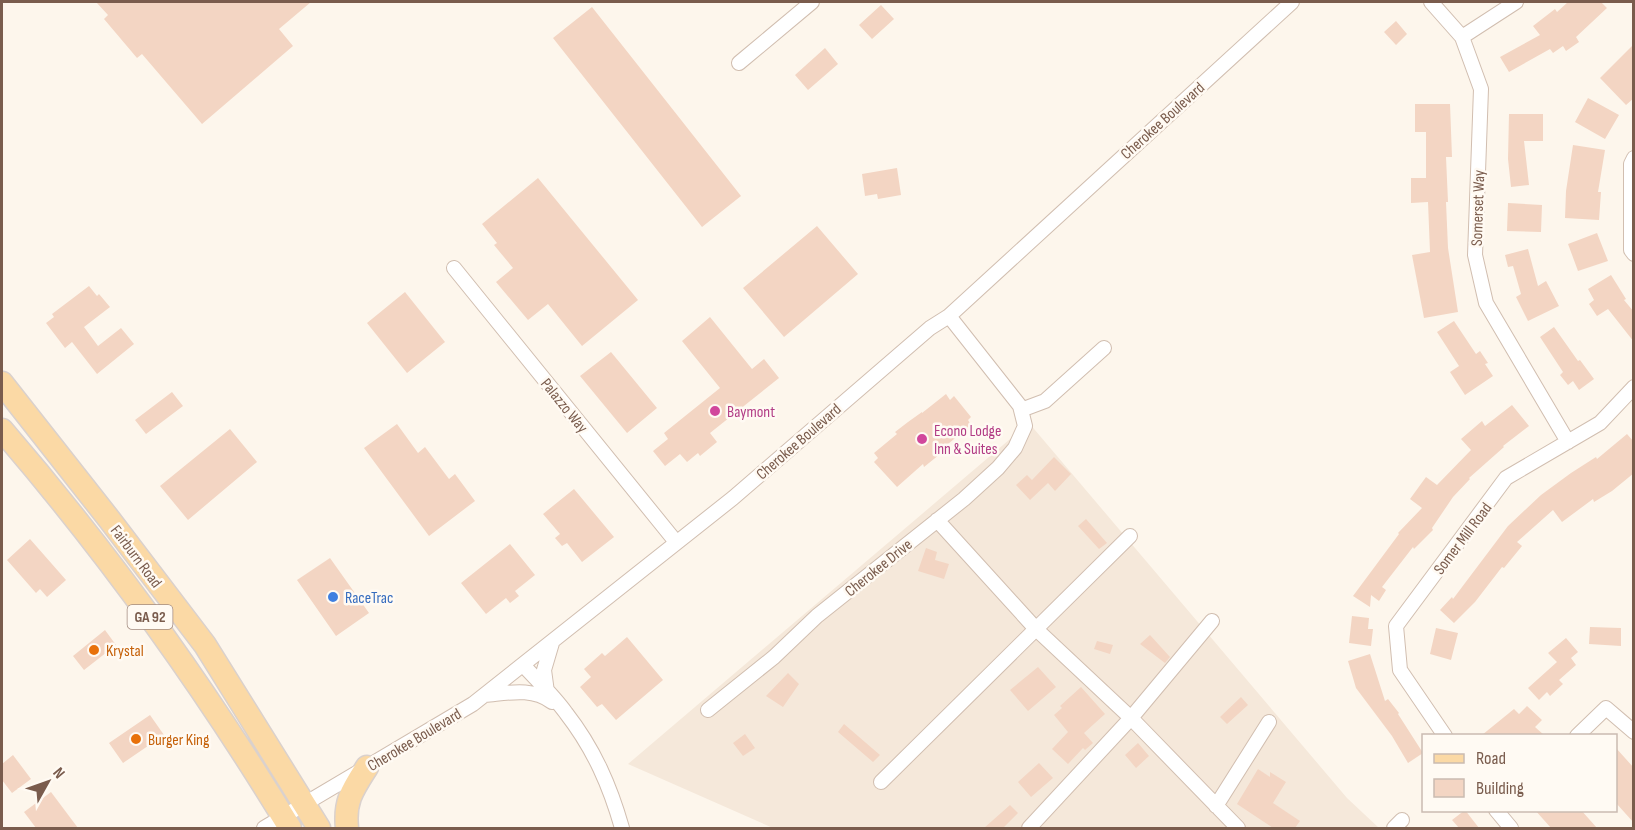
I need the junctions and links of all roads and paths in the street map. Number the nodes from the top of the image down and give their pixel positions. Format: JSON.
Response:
{"nodes":[{"id":1,"x":812,"y":2,"type":"edge"},
{"id":2,"x":1292,"y":2,"type":"edge"},
{"id":3,"x":1431,"y":2,"type":"edge"},
{"id":4,"x":1516,"y":2,"type":"edge"},
{"id":5,"x":1462,"y":37,"type":"junction"},
{"id":6,"x":739,"y":63,"type":"dead end"},
{"id":7,"x":1634,"y":158,"type":"edge"},
{"id":8,"x":1634,"y":254,"type":"edge"},
{"id":9,"x":454,"y":268,"type":"dead end"},
{"id":10,"x":949,"y":316,"type":"junction"},
{"id":11,"x":1104,"y":348,"type":"dead end"},
{"id":12,"x":2,"y":383,"type":"edge"},
{"id":13,"x":1634,"y":387,"type":"edge"},
{"id":14,"x":1021,"y":410,"type":"junction"},
{"id":15,"x":2,"y":430,"type":"edge"},
{"id":16,"x":1568,"y":442,"type":"junction"},
{"id":17,"x":937,"y":520,"type":"junction"},
{"id":18,"x":1130,"y":536,"type":"dead end"},
{"id":19,"x":675,"y":542,"type":"junction"},
{"id":20,"x":1212,"y":621,"type":"dead end"},
{"id":21,"x":1036,"y":629,"type":"junction"},
{"id":22,"x":552,"y":643,"type":"junction"},
{"id":23,"x":523,"y":665,"type":"junction"},
{"id":24,"x":547,"y":692,"type":"junction"},
{"id":25,"x":485,"y":695,"type":"junction"},
{"id":26,"x":708,"y":710,"type":"dead end"},
{"id":27,"x":566,"y":712,"type":"junction"},
{"id":28,"x":1131,"y":718,"type":"junction"},
{"id":29,"x":1269,"y":722,"type":"dead end"},
{"id":30,"x":1634,"y":732,"type":"edge"},
{"id":31,"x":1444,"y":734,"type":"edge"},
{"id":32,"x":1578,"y":734,"type":"edge"},
{"id":33,"x":367,"y":767,"type":"junction"},
{"id":34,"x":881,"y":782,"type":"dead end"},
{"id":35,"x":305,"y":803,"type":"junction"},
{"id":36,"x":1216,"y":806,"type":"junction"},
{"id":37,"x":1499,"y":812,"type":"edge"},
{"id":38,"x":286,"y":823,"type":"edge"},
{"id":39,"x":264,"y":828,"type":"edge"},
{"id":40,"x":319,"y":828,"type":"edge"},
{"id":41,"x":347,"y":828,"type":"edge"},
{"id":42,"x":622,"y":828,"type":"edge"},
{"id":43,"x":1029,"y":828,"type":"edge"},
{"id":44,"x":1238,"y":828,"type":"edge"},
{"id":45,"x":1511,"y":828,"type":"edge"}],
"edges":[{"from":1,"to":6,"type":"street"},
{"from":2,"to":10,"type":"street","name":"Cherokee Boulevard"},
{"from":3,"to":5,"type":"street","name":"Somerset Way"},
{"from":4,"to":5,"type":"street"},
{"from":5,"to":16,"type":"street","name":"Somerset Way"},
{"from":7,"to":8,"type":"street"},
{"from":9,"to":19,"type":"street","name":"Palazzo Way"},
{"from":10,"to":14,"type":"street"},
{"from":10,"to":19,"type":"street","name":"Cherokee Boulevard"},
{"from":11,"to":14,"type":"street"},
{"from":12,"to":35,"type":"main road","name":"Fairburn Road","number":"GA 92"},
{"from":13,"to":16,"type":"street","name":"Somer Mill Road"},
{"from":14,"to":17,"type":"street","name":"Cherokee Drive"},
{"from":15,"to":38,"type":"main road","name":"Fairburn Road","number":"GA 92"},
{"from":16,"to":31,"type":"street","name":"Somer Mill Road"},
{"from":17,"to":21,"type":"street"},
{"from":17,"to":26,"type":"street","name":"Cherokee Drive"},
{"from":18,"to":21,"type":"street"},
{"from":19,"to":22,"type":"street","name":"Cherokee Boulevard"},
{"from":20,"to":28,"type":"street"},
{"from":21,"to":28,"type":"street"},
{"from":21,"to":34,"type":"street"},
{"from":22,"to":23,"type":"street","name":"Cherokee Boulevard"},
{"from":22,"to":24,"type":"street"},
{"from":23,"to":24,"type":"street"},
{"from":23,"to":25,"type":"street","name":"Cherokee Boulevard"},
{"from":24,"to":27,"type":"street"},
{"from":25,"to":27,"type":"street"},
{"from":25,"to":33,"type":"street","name":"Cherokee Boulevard"},
{"from":27,"to":42,"type":"street"},
{"from":28,"to":36,"type":"street"},
{"from":28,"to":43,"type":"street"},
{"from":29,"to":36,"type":"street"},
{"from":30,"to":32,"type":"street"},
{"from":33,"to":35,"type":"street","name":"Cherokee Boulevard"},
{"from":33,"to":41,"type":"main road"},
{"from":35,"to":38,"type":"street","name":"Cherokee Boulevard"},
{"from":35,"to":40,"type":"main road","name":"Fairburn Road","number":"GA 92"},
{"from":36,"to":44,"type":"street"},
{"from":37,"to":45,"type":"street"},
{"from":38,"to":39,"type":"street","name":"Cherokee Boulevard"}]}
